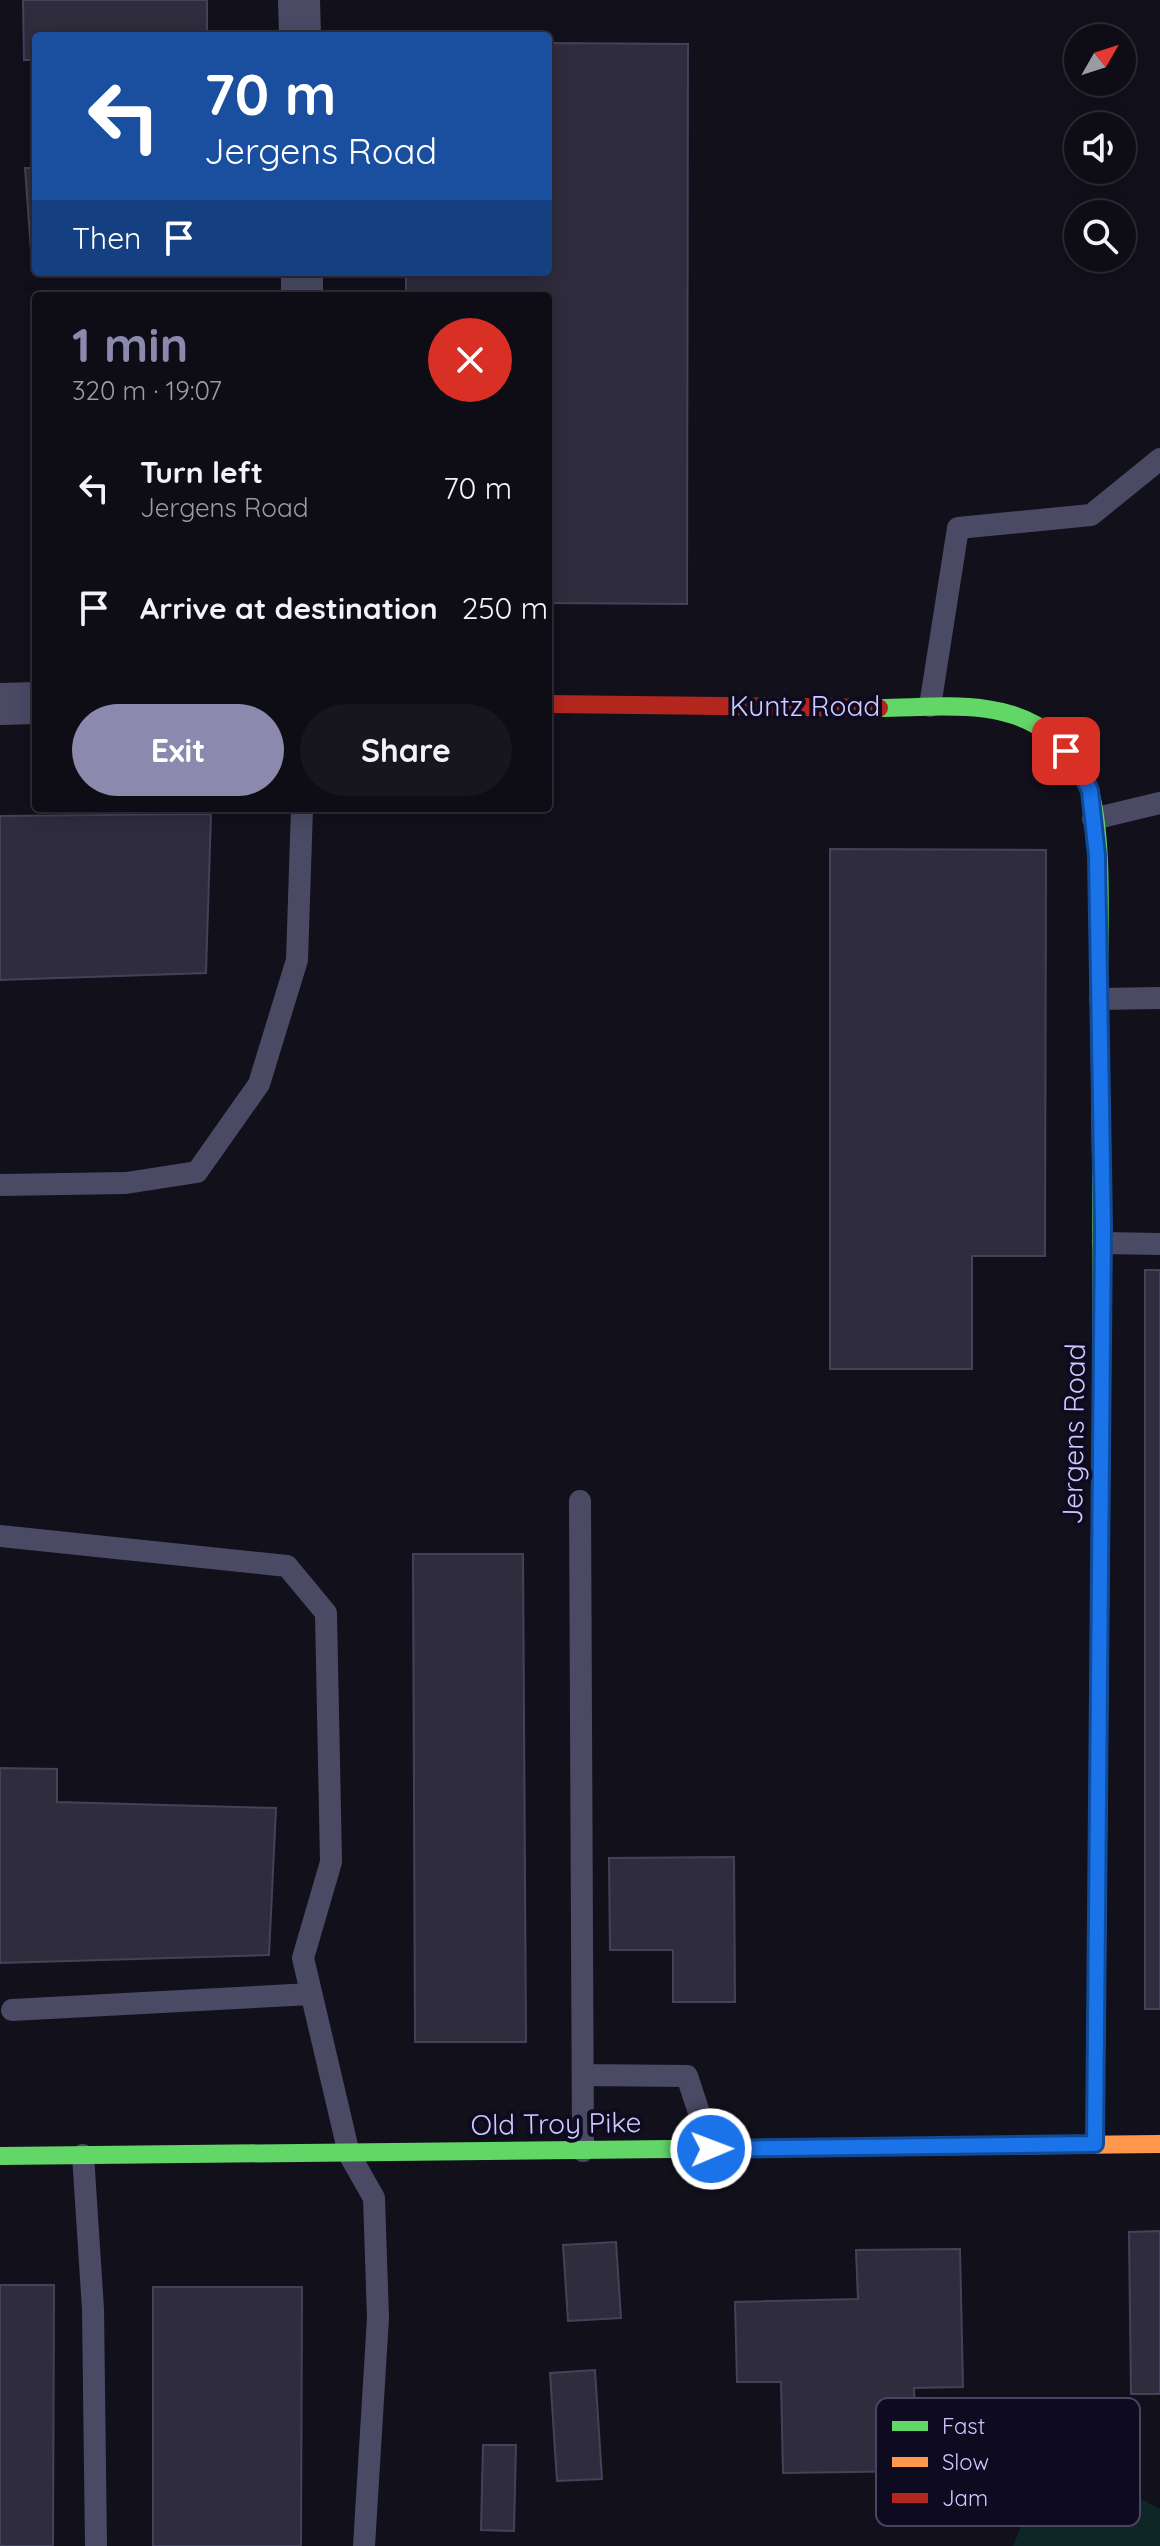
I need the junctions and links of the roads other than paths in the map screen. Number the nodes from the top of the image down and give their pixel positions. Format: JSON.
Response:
{"nodes":[{"id":1,"x":299,"y":0,"type":"edge"},
{"id":2,"x":300,"y":32,"type":"edge"},
{"id":3,"x":1160,"y":459,"type":"edge"},
{"id":4,"x":32,"y":703,"type":"edge"},
{"id":5,"x":0,"y":704,"type":"edge"},
{"id":6,"x":552,"y":704,"type":"edge"},
{"id":7,"x":930,"y":706,"type":"junction"},
{"id":8,"x":1054,"y":737,"type":"joint"},
{"id":9,"x":1160,"y":803,"type":"edge"},
{"id":10,"x":302,"y":812,"type":"edge"},
{"id":11,"x":1093,"y":819,"type":"junction"},
{"id":12,"x":1160,"y":998,"type":"edge"},
{"id":13,"x":1100,"y":999,"type":"junction"},
{"id":14,"x":0,"y":1185,"type":"edge"},
{"id":15,"x":1103,"y":1243,"type":"junction"},
{"id":16,"x":1160,"y":1244,"type":"edge"},
{"id":17,"x":580,"y":1501,"type":"dead end"},
{"id":18,"x":0,"y":1536,"type":"edge"},
{"id":19,"x":311,"y":1994,"type":"junction"},
{"id":20,"x":12,"y":2010,"type":"dead end"},
{"id":21,"x":583,"y":2075,"type":"junction"},
{"id":22,"x":1095,"y":2144,"type":"junction"},
{"id":23,"x":1160,"y":2144,"type":"edge"},
{"id":24,"x":711,"y":2149,"type":"junction"},
{"id":25,"x":583,"y":2151,"type":"junction"},
{"id":26,"x":349,"y":2154,"type":"junction"},
{"id":27,"x":83,"y":2155,"type":"junction"},
{"id":28,"x":0,"y":2156,"type":"edge"},
{"id":29,"x":96,"y":2546,"type":"edge"},
{"id":30,"x":364,"y":2546,"type":"edge"}],
"edges":[{"from":1,"to":2,"type":"street"},
{"from":3,"to":7,"type":"lane"},
{"from":4,"to":5,"type":"street"},
{"from":6,"to":7,"type":"street","name":"Kuntz Road"},
{"from":7,"to":8,"type":"street","name":"Kuntz Road"},
{"from":8,"to":11,"type":"street","name":"Jergens Road"},
{"from":9,"to":11,"type":"lane"},
{"from":10,"to":14,"type":"lane"},
{"from":11,"to":13,"type":"street","name":"Jergens Road"},
{"from":12,"to":13,"type":"lane"},
{"from":13,"to":15,"type":"street","name":"Jergens Road"},
{"from":15,"to":16,"type":"lane"},
{"from":15,"to":22,"type":"street","name":"Jergens Road"},
{"from":17,"to":21,"type":"lane"},
{"from":18,"to":19,"type":"lane"},
{"from":19,"to":20,"type":"lane"},
{"from":19,"to":26,"type":"lane"},
{"from":21,"to":24,"type":"lane"},
{"from":21,"to":25,"type":"lane"},
{"from":22,"to":23,"type":"street","name":"Old Troy Pike"},
{"from":22,"to":24,"type":"street","name":"Old Troy Pike"},
{"from":24,"to":25,"type":"street","name":"Old Troy Pike"},
{"from":25,"to":26,"type":"street","name":"Old Troy Pike"},
{"from":26,"to":27,"type":"street","name":"Old Troy Pike"},
{"from":26,"to":30,"type":"lane"},
{"from":27,"to":28,"type":"street","name":"Old Troy Pike"},
{"from":27,"to":29,"type":"lane"}]}
